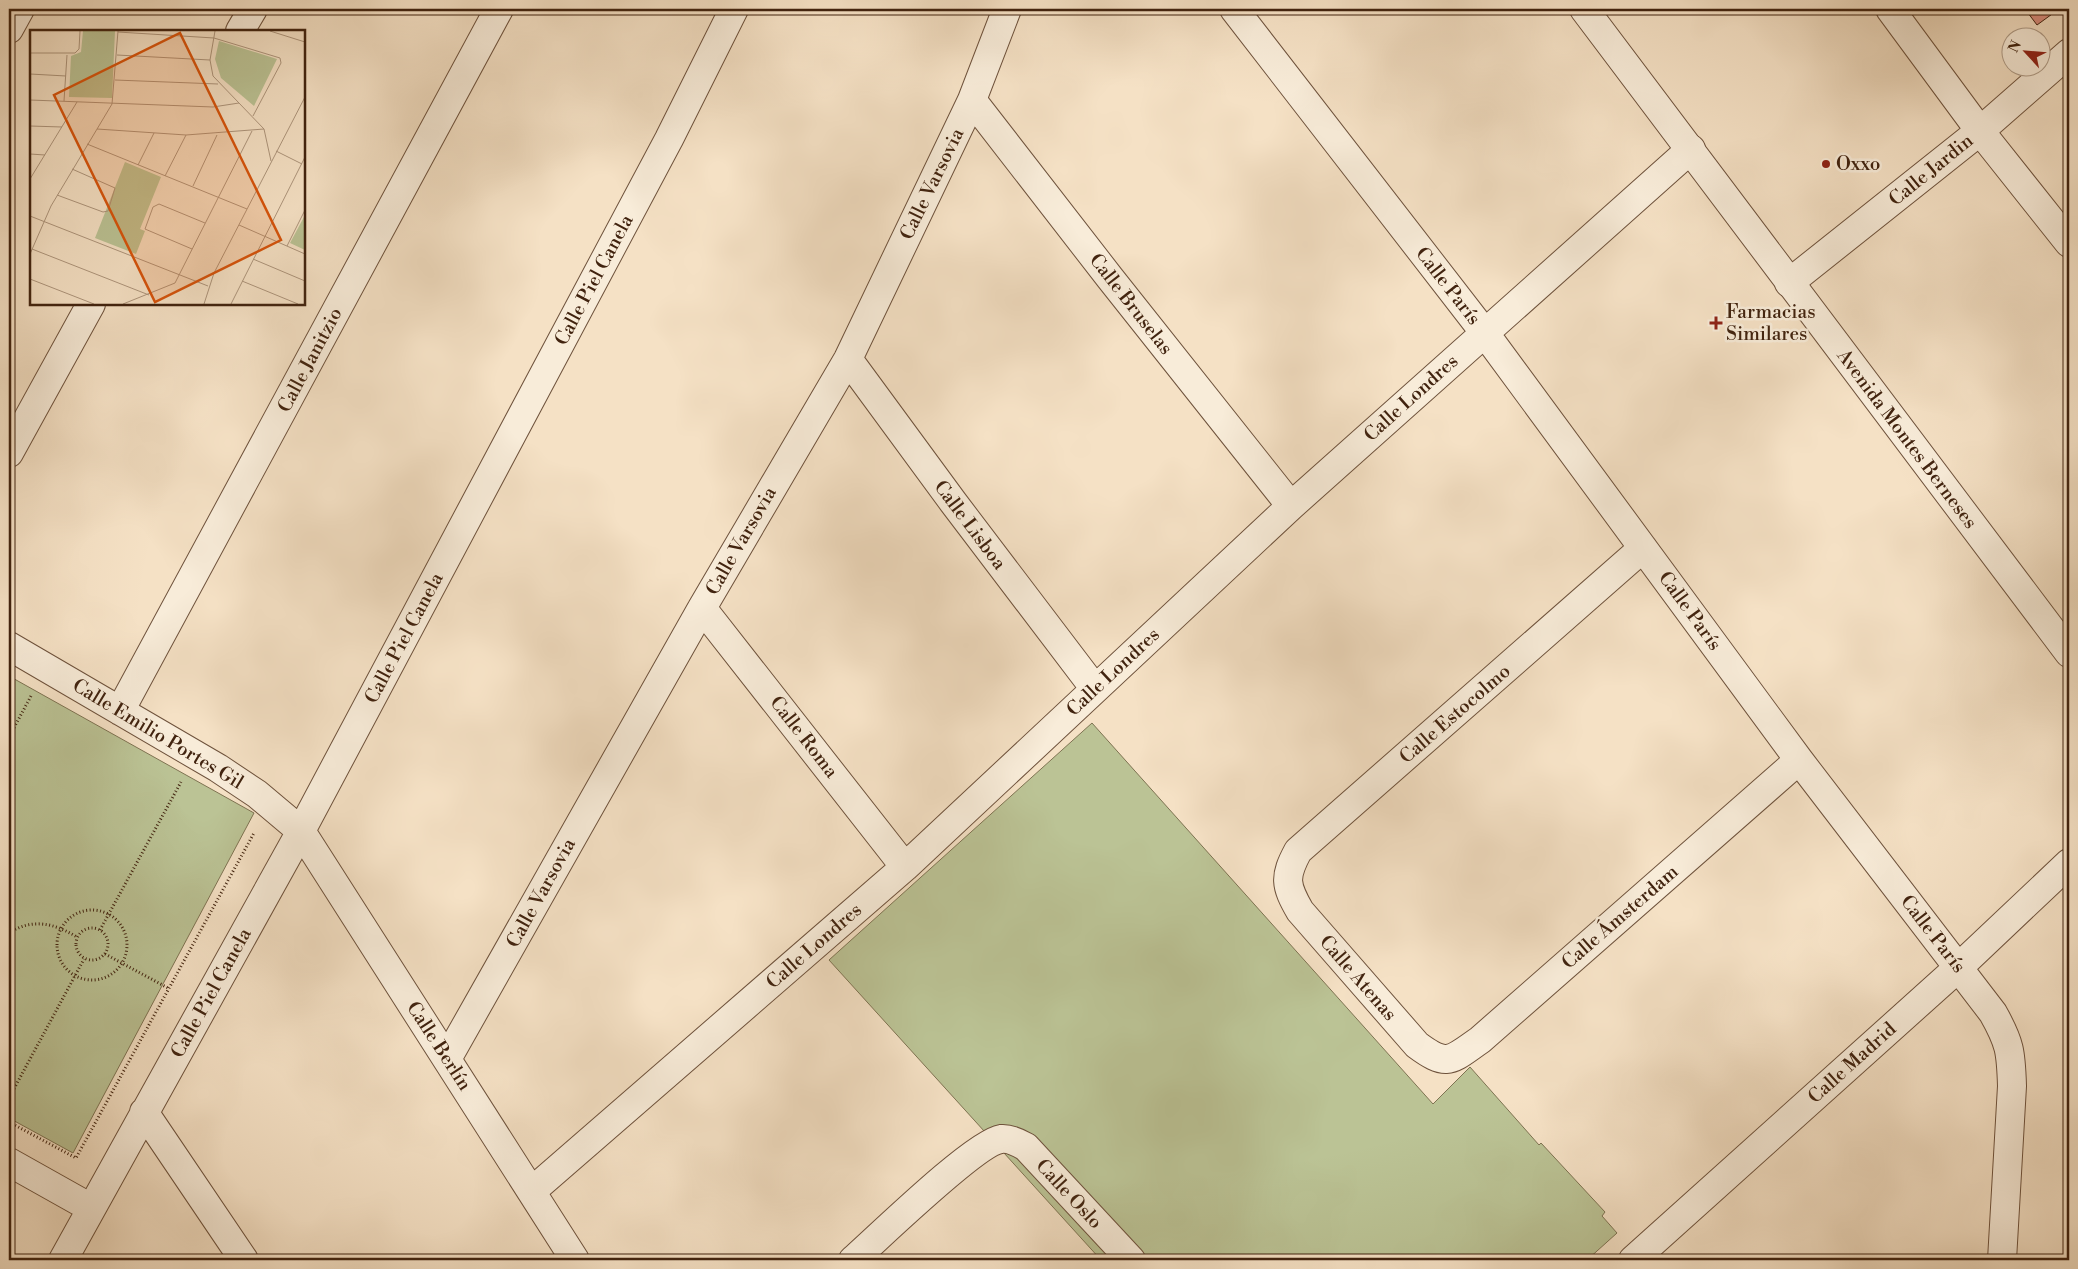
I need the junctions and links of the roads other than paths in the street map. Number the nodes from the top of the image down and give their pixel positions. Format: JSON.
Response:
{"nodes":[{"id":1,"x":20,"y":9,"type":"edge"},
{"id":2,"x":252,"y":9,"type":"edge"},
{"id":3,"x":499,"y":9,"type":"edge"},
{"id":4,"x":734,"y":9,"type":"edge"},
{"id":5,"x":1007,"y":9,"type":"edge"},
{"id":6,"x":1234,"y":9,"type":"edge"},
{"id":7,"x":1584,"y":9,"type":"edge"},
{"id":8,"x":1890,"y":9,"type":"edge"},
{"id":9,"x":9,"y":29,"type":"edge"},
{"id":10,"x":241,"y":30,"type":"edge"},
{"id":11,"x":2069,"y":53,"type":"edge"},
{"id":12,"x":972,"y":100,"type":"junction"},
{"id":13,"x":1980,"y":131,"type":"junction"},
{"id":14,"x":1691,"y":149,"type":"junction"},
{"id":15,"x":2069,"y":243,"type":"edge"},
{"id":16,"x":1789,"y":283,"type":"junction"},
{"id":17,"x":90,"y":305,"type":"edge"},
{"id":18,"x":1484,"y":332,"type":"junction"},
{"id":19,"x":848,"y":359,"type":"junction"},
{"id":20,"x":9,"y":453,"type":"edge"},
{"id":21,"x":1292,"y":506,"type":"junction"},
{"id":22,"x":1644,"y":548,"type":"junction"},
{"id":23,"x":702,"y":608,"type":"junction"},
{"id":24,"x":9,"y":646,"type":"edge"},
{"id":25,"x":2069,"y":653,"type":"edge"},
{"id":26,"x":1095,"y":689,"type":"junction"},
{"id":27,"x":120,"y":711,"type":"junction"},
{"id":28,"x":1799,"y":760,"type":"junction"},
{"id":29,"x":301,"y":832,"type":"junction"},
{"id":30,"x":2069,"y":863,"type":"edge"},
{"id":31,"x":905,"y":867,"type":"junction"},
{"id":32,"x":1288,"y":891,"type":"joint"},
{"id":33,"x":1958,"y":967,"type":"junction"},
{"id":34,"x":1434,"y":1058,"type":"joint"},
{"id":35,"x":447,"y":1059,"type":"junction"},
{"id":36,"x":144,"y":1112,"type":"junction"},
{"id":37,"x":9,"y":1162,"type":"edge"},
{"id":38,"x":532,"y":1191,"type":"junction"},
{"id":39,"x":91,"y":1208,"type":"junction"},
{"id":40,"x":63,"y":1260,"type":"edge"},
{"id":41,"x":244,"y":1260,"type":"edge"},
{"id":42,"x":575,"y":1260,"type":"edge"},
{"id":43,"x":852,"y":1260,"type":"edge"},
{"id":44,"x":1131,"y":1260,"type":"edge"},
{"id":45,"x":1634,"y":1260,"type":"edge"},
{"id":46,"x":2002,"y":1260,"type":"edge"}],
"edges":[{"from":1,"to":9,"type":"street"},
{"from":2,"to":10,"type":"street"},
{"from":3,"to":27,"type":"street","name":"Calle Janitzio"},
{"from":4,"to":29,"type":"street","name":"Calle Piel Canela"},
{"from":5,"to":12,"type":"street","name":"Calle Varsovia"},
{"from":6,"to":18,"type":"street","name":"Calle París"},
{"from":7,"to":14,"type":"street","name":"Avenida Montes Berneses"},
{"from":8,"to":13,"type":"street"},
{"from":11,"to":13,"type":"street","name":"Calle Jardin"},
{"from":12,"to":19,"type":"street","name":"Calle Varsovia"},
{"from":12,"to":21,"type":"street","name":"Calle Bruselas"},
{"from":13,"to":15,"type":"street"},
{"from":13,"to":16,"type":"street","name":"Calle Jardin"},
{"from":14,"to":16,"type":"street","name":"Avenida Montes Berneses"},
{"from":14,"to":18,"type":"street","name":"Calle Londres"},
{"from":16,"to":25,"type":"street","name":"Avenida Montes Berneses"},
{"from":17,"to":20,"type":"street"},
{"from":18,"to":21,"type":"street","name":"Calle Londres"},
{"from":18,"to":22,"type":"street","name":"Calle París"},
{"from":19,"to":23,"type":"street","name":"Calle Varsovia"},
{"from":19,"to":26,"type":"street","name":"Calle Lisboa"},
{"from":21,"to":26,"type":"street","name":"Calle Londres"},
{"from":22,"to":28,"type":"street","name":"Calle París"},
{"from":22,"to":32,"type":"street","name":"Calle Estocolmo"},
{"from":23,"to":31,"type":"street","name":"Calle Roma"},
{"from":23,"to":35,"type":"street","name":"Calle Varsovia"},
{"from":24,"to":27,"type":"street","name":"Calle Emilio Portes Gil"},
{"from":26,"to":31,"type":"street","name":"Calle Londres"},
{"from":27,"to":29,"type":"street","name":"Calle Emilio Portes Gil"},
{"from":28,"to":33,"type":"street","name":"Calle París"},
{"from":28,"to":34,"type":"street","name":"Calle Ámsterdam"},
{"from":29,"to":35,"type":"street","name":"Calle Berlín"},
{"from":29,"to":36,"type":"street","name":"Calle Piel Canela"},
{"from":30,"to":33,"type":"street","name":"Calle Madrid"},
{"from":31,"to":38,"type":"street","name":"Calle Londres"},
{"from":32,"to":34,"type":"street","name":"Calle Atenas"},
{"from":33,"to":45,"type":"street","name":"Calle Madrid"},
{"from":33,"to":46,"type":"street","name":"Calle París"},
{"from":35,"to":38,"type":"street","name":"Calle Berlín"},
{"from":36,"to":39,"type":"street","name":"Calle Piel Canela"},
{"from":36,"to":41,"type":"street"},
{"from":37,"to":39,"type":"street"},
{"from":38,"to":42,"type":"street","name":"Calle Berlín"},
{"from":39,"to":40,"type":"street","name":"Calle Piel Canela"},
{"from":43,"to":44,"type":"street","name":"Calle Oslo"}]}
